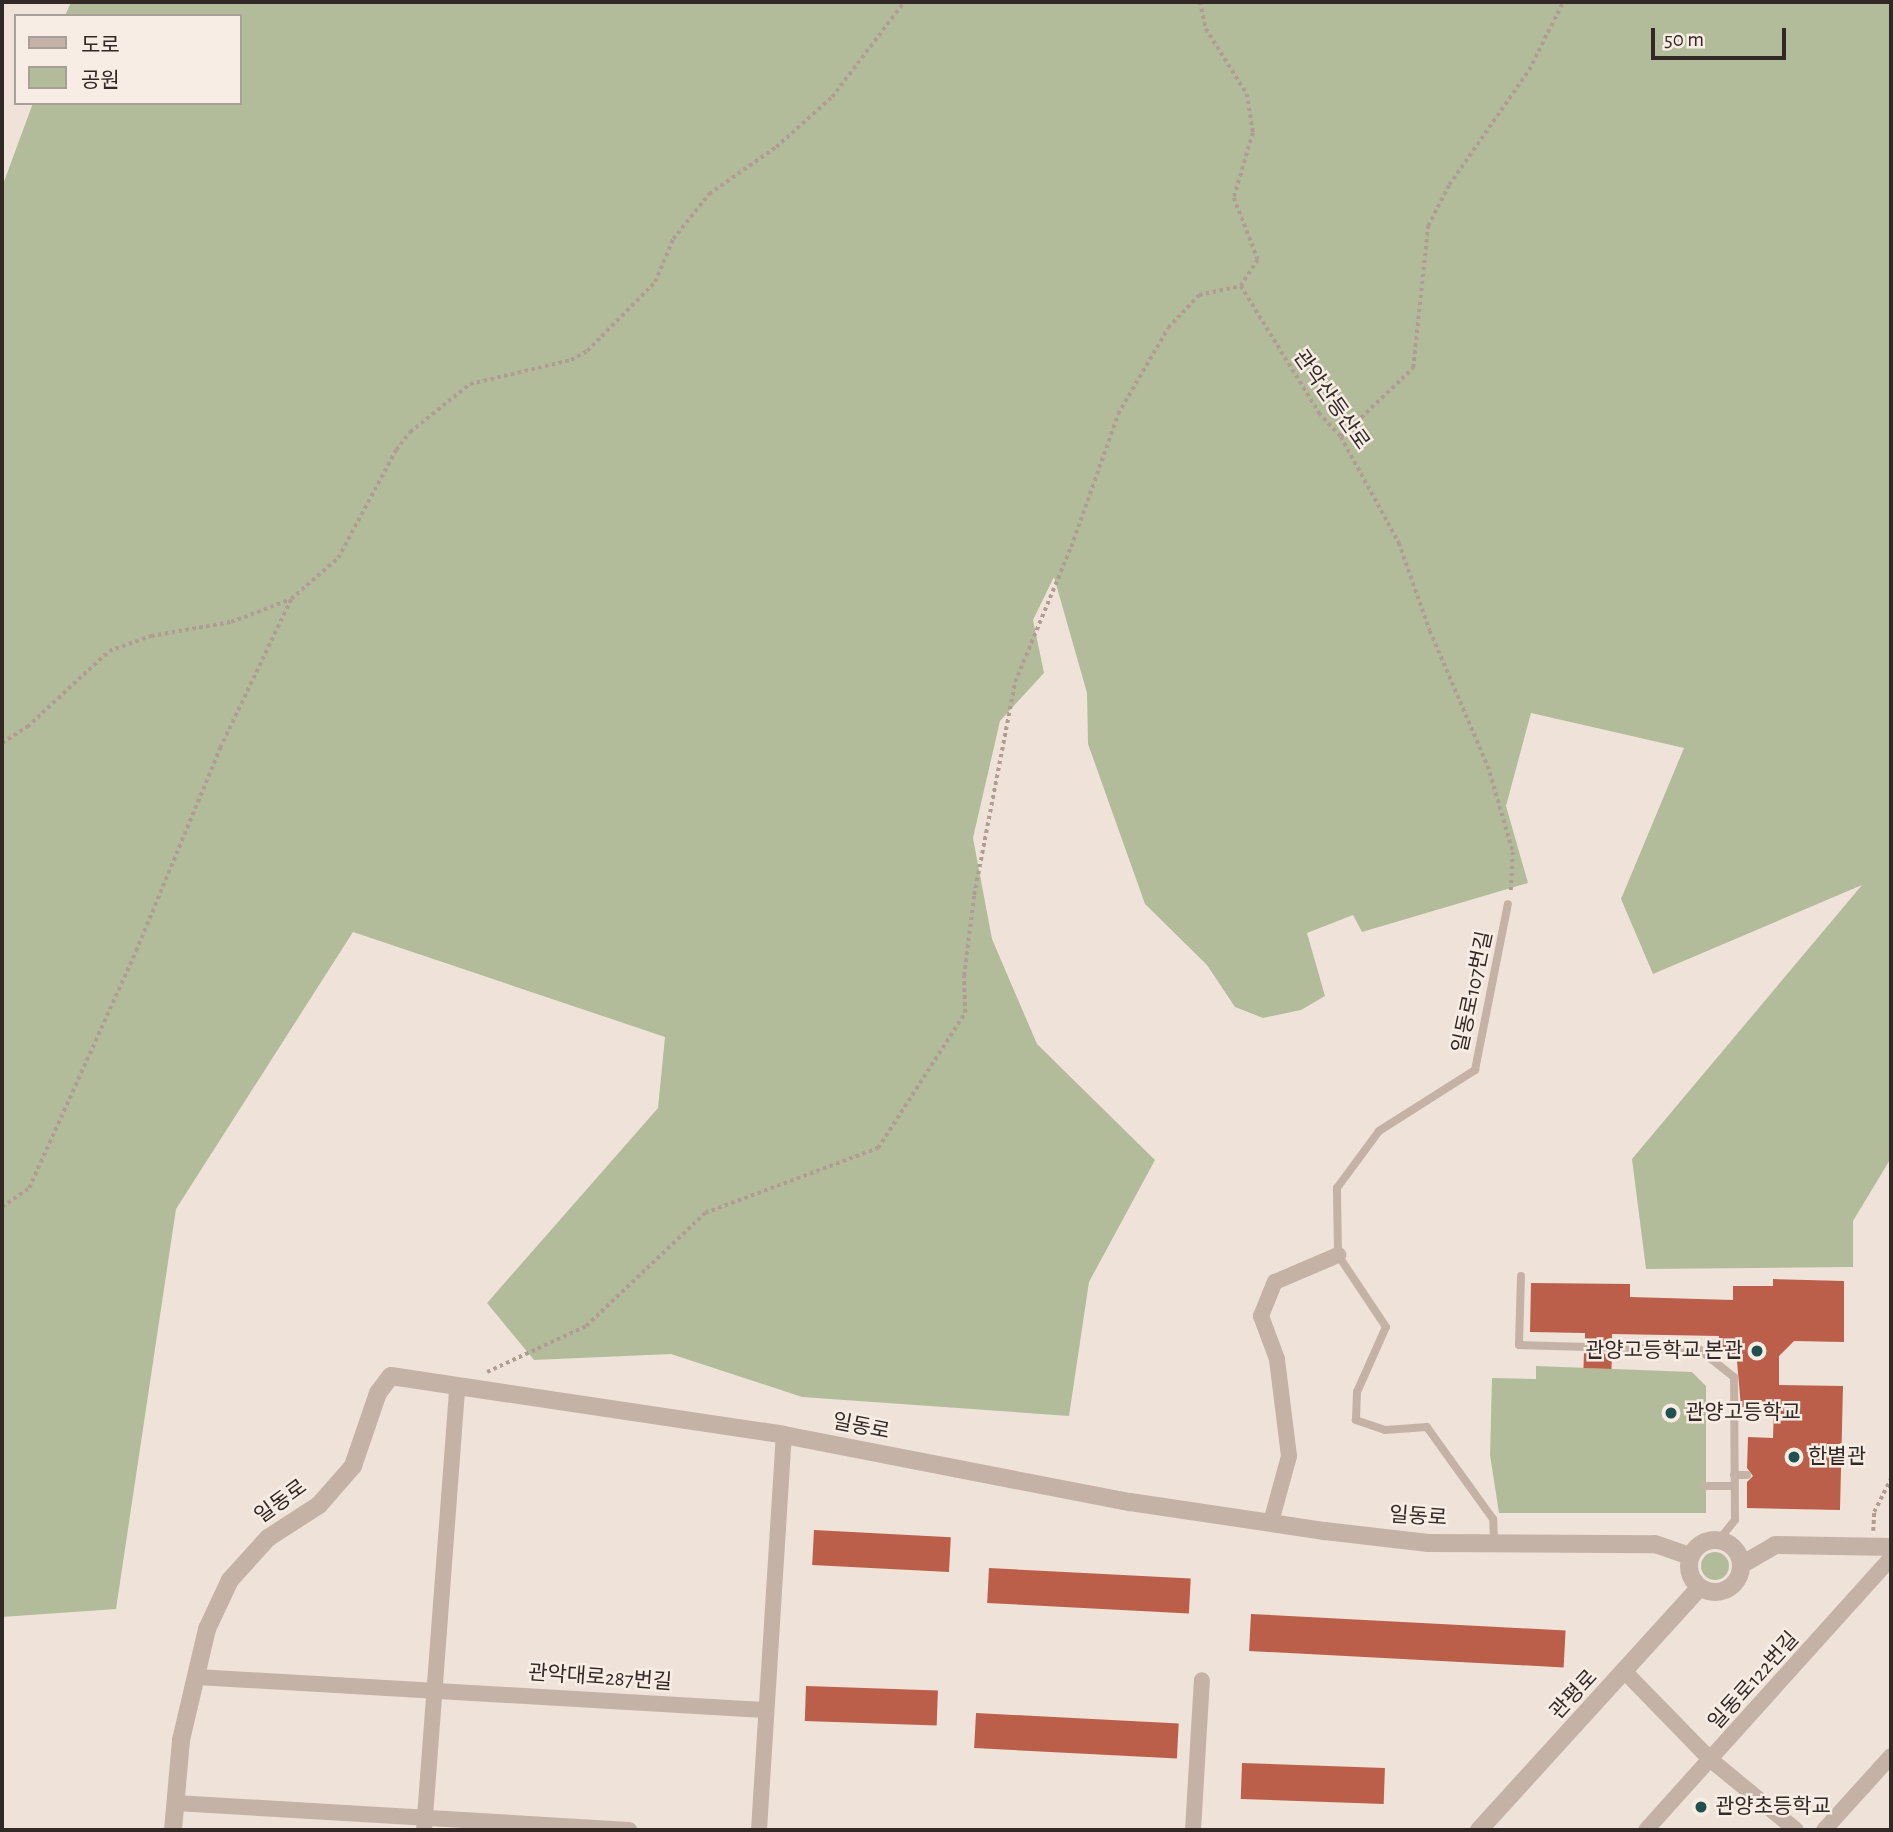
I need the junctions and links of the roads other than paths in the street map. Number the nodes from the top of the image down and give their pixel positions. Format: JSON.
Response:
{"nodes":[{"id":1,"x":1508,"y":904,"type":"road end"},
{"id":2,"x":1338,"y":1255,"type":"junction"},
{"id":3,"x":1521,"y":1276,"type":"dead end"},
{"id":4,"x":457,"y":1390,"type":"junction"},
{"id":5,"x":785,"y":1435,"type":"junction"},
{"id":6,"x":1734,"y":1475,"type":"junction"},
{"id":7,"x":1747,"y":1475,"type":"dead end"},
{"id":8,"x":1705,"y":1486,"type":"dead end"},
{"id":9,"x":1734,"y":1486,"type":"junction"},
{"id":10,"x":1271,"y":1522,"type":"junction"},
{"id":11,"x":1719,"y":1540,"type":"junction"},
{"id":12,"x":1494,"y":1542,"type":"junction"},
{"id":13,"x":1891,"y":1547,"type":"edge"},
{"id":14,"x":1690,"y":1556,"type":"junction"},
{"id":15,"x":1891,"y":1558,"type":"edge"},
{"id":16,"x":1741,"y":1564,"type":"junction"},
{"id":17,"x":1699,"y":1588,"type":"junction"},
{"id":18,"x":1626,"y":1673,"type":"junction"},
{"id":19,"x":197,"y":1677,"type":"junction"},
{"id":20,"x":1202,"y":1680,"type":"dead end"},
{"id":21,"x":433,"y":1689,"type":"junction"},
{"id":22,"x":764,"y":1710,"type":"junction"},
{"id":23,"x":1891,"y":1756,"type":"edge"},
{"id":24,"x":1711,"y":1760,"type":"junction"},
{"id":25,"x":176,"y":1803,"type":"junction"},
{"id":26,"x":424,"y":1824,"type":"edge"},
{"id":27,"x":173,"y":1830,"type":"edge"},
{"id":28,"x":629,"y":1830,"type":"edge"},
{"id":29,"x":759,"y":1830,"type":"edge"},
{"id":30,"x":1193,"y":1830,"type":"edge"},
{"id":31,"x":1479,"y":1830,"type":"edge"},
{"id":32,"x":1646,"y":1830,"type":"edge"},
{"id":33,"x":1796,"y":1830,"type":"edge"},
{"id":34,"x":1824,"y":1830,"type":"edge"}],
"edges":[{"from":1,"to":2,"type":"lane","name":"일동로107번길"},
{"from":2,"to":10,"type":"street"},
{"from":2,"to":12,"type":"lane"},
{"from":3,"to":6,"type":"lane"},
{"from":4,"to":5,"type":"street","name":"일동로"},
{"from":4,"to":19,"type":"street","name":"일동로"},
{"from":4,"to":21,"type":"street"},
{"from":5,"to":10,"type":"street","name":"일동로"},
{"from":5,"to":22,"type":"street"},
{"from":6,"to":7,"type":"lane"},
{"from":6,"to":9,"type":"lane"},
{"from":8,"to":9,"type":"lane"},
{"from":9,"to":11,"type":"lane"},
{"from":10,"to":12,"type":"street","name":"일동로"},
{"from":11,"to":14,"type":"street"},
{"from":11,"to":16,"type":"street"},
{"from":12,"to":14,"type":"street","name":"일동로"},
{"from":13,"to":16,"type":"street"},
{"from":14,"to":17,"type":"street"},
{"from":15,"to":24,"type":"street","name":"일동로122번길"},
{"from":16,"to":17,"type":"street"},
{"from":17,"to":18,"type":"street","name":"관평로"},
{"from":18,"to":24,"type":"street"},
{"from":18,"to":31,"type":"street","name":"관평로"},
{"from":19,"to":21,"type":"street"},
{"from":19,"to":25,"type":"street","name":"일동로"},
{"from":20,"to":30,"type":"street"},
{"from":21,"to":22,"type":"street","name":"관악대로287번길"},
{"from":21,"to":26,"type":"street"},
{"from":22,"to":29,"type":"street"},
{"from":23,"to":34,"type":"street"},
{"from":24,"to":32,"type":"street","name":"일동로122번길"},
{"from":24,"to":33,"type":"street"},
{"from":25,"to":26,"type":"street"},
{"from":25,"to":27,"type":"street","name":"일동로"},
{"from":26,"to":28,"type":"street"}]}
